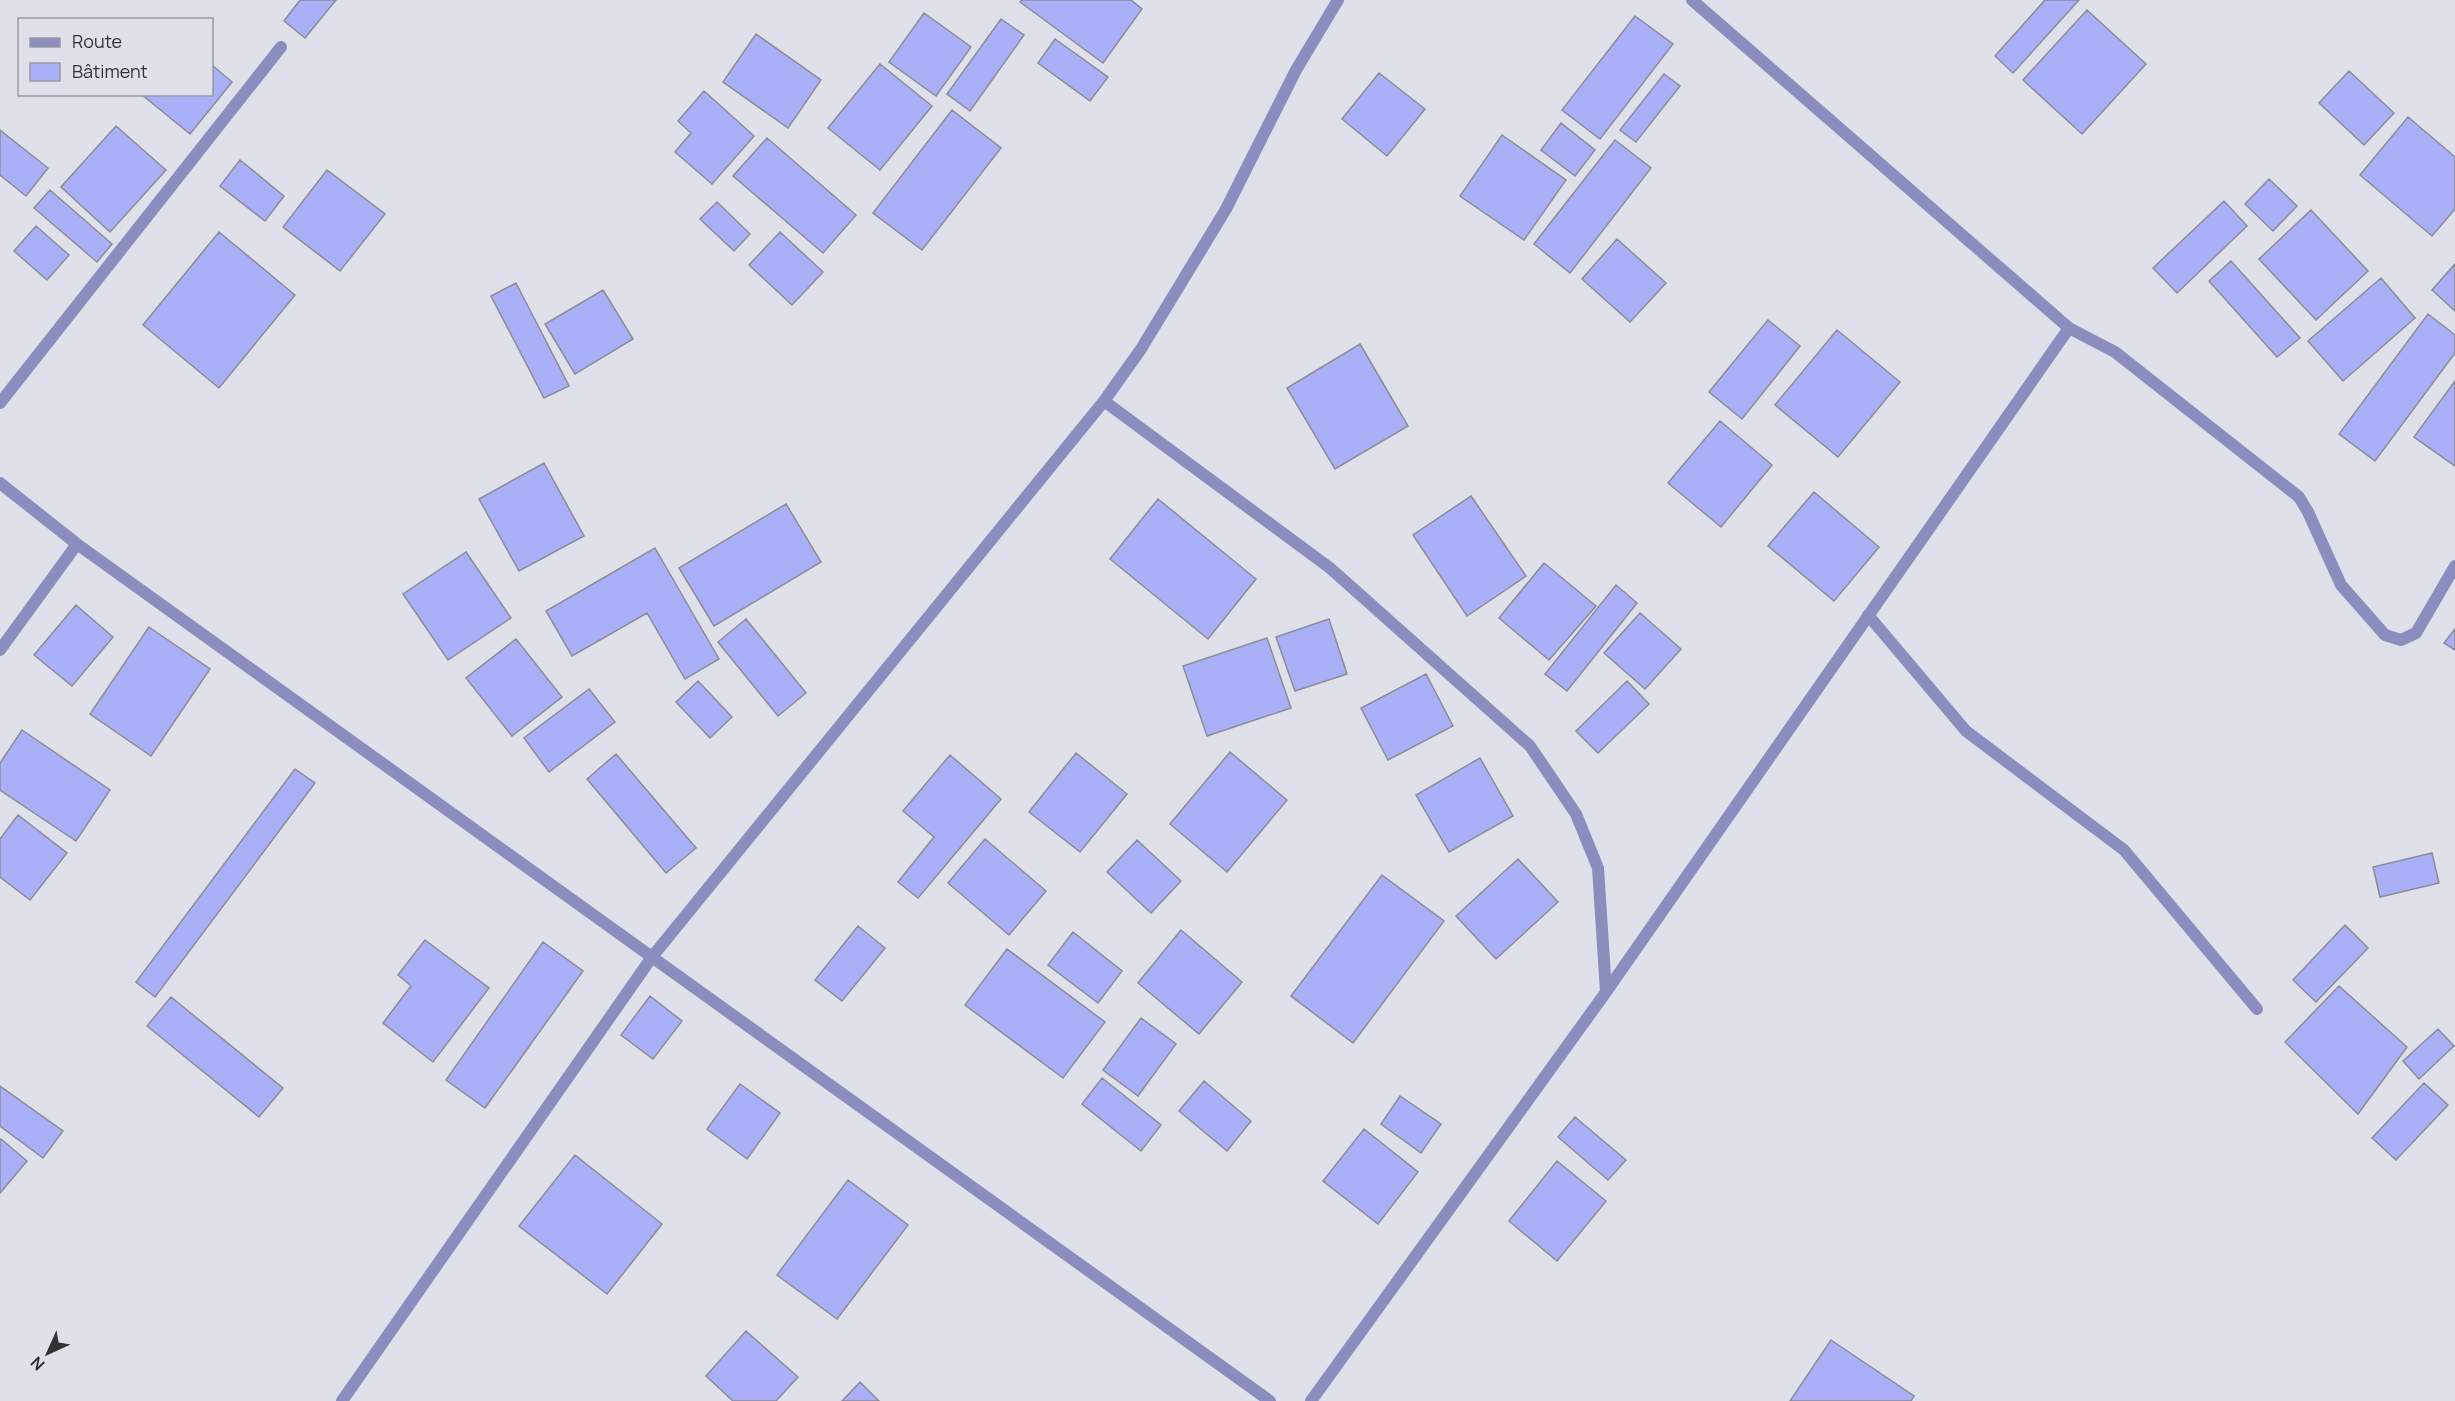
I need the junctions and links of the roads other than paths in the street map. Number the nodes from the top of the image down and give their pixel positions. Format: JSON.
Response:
{"nodes":[{"id":1,"x":1338,"y":0,"type":"edge"},
{"id":2,"x":1692,"y":0,"type":"edge"},
{"id":3,"x":281,"y":47,"type":"dead end"},
{"id":4,"x":2069,"y":328,"type":"junction"},
{"id":5,"x":1104,"y":401,"type":"junction"},
{"id":6,"x":0,"y":403,"type":"edge"},
{"id":7,"x":0,"y":483,"type":"edge"},
{"id":8,"x":77,"y":543,"type":"junction"},
{"id":9,"x":2455,"y":566,"type":"edge"},
{"id":10,"x":1868,"y":615,"type":"junction"},
{"id":11,"x":0,"y":650,"type":"edge"},
{"id":12,"x":652,"y":957,"type":"junction"},
{"id":13,"x":1606,"y":992,"type":"junction"},
{"id":14,"x":2258,"y":1009,"type":"dead end"},
{"id":15,"x":342,"y":1401,"type":"edge"},
{"id":16,"x":1270,"y":1401,"type":"edge"},
{"id":17,"x":1311,"y":1401,"type":"edge"}],
"edges":[{"from":1,"to":5,"type":"street"},
{"from":2,"to":4,"type":"street"},
{"from":3,"to":6,"type":"street"},
{"from":4,"to":9,"type":"street"},
{"from":4,"to":10,"type":"street"},
{"from":5,"to":12,"type":"street"},
{"from":5,"to":13,"type":"street"},
{"from":7,"to":8,"type":"street"},
{"from":8,"to":11,"type":"street"},
{"from":8,"to":12,"type":"street"},
{"from":10,"to":13,"type":"street"},
{"from":10,"to":14,"type":"street"},
{"from":12,"to":15,"type":"street"},
{"from":12,"to":16,"type":"street"},
{"from":13,"to":17,"type":"street"}]}
